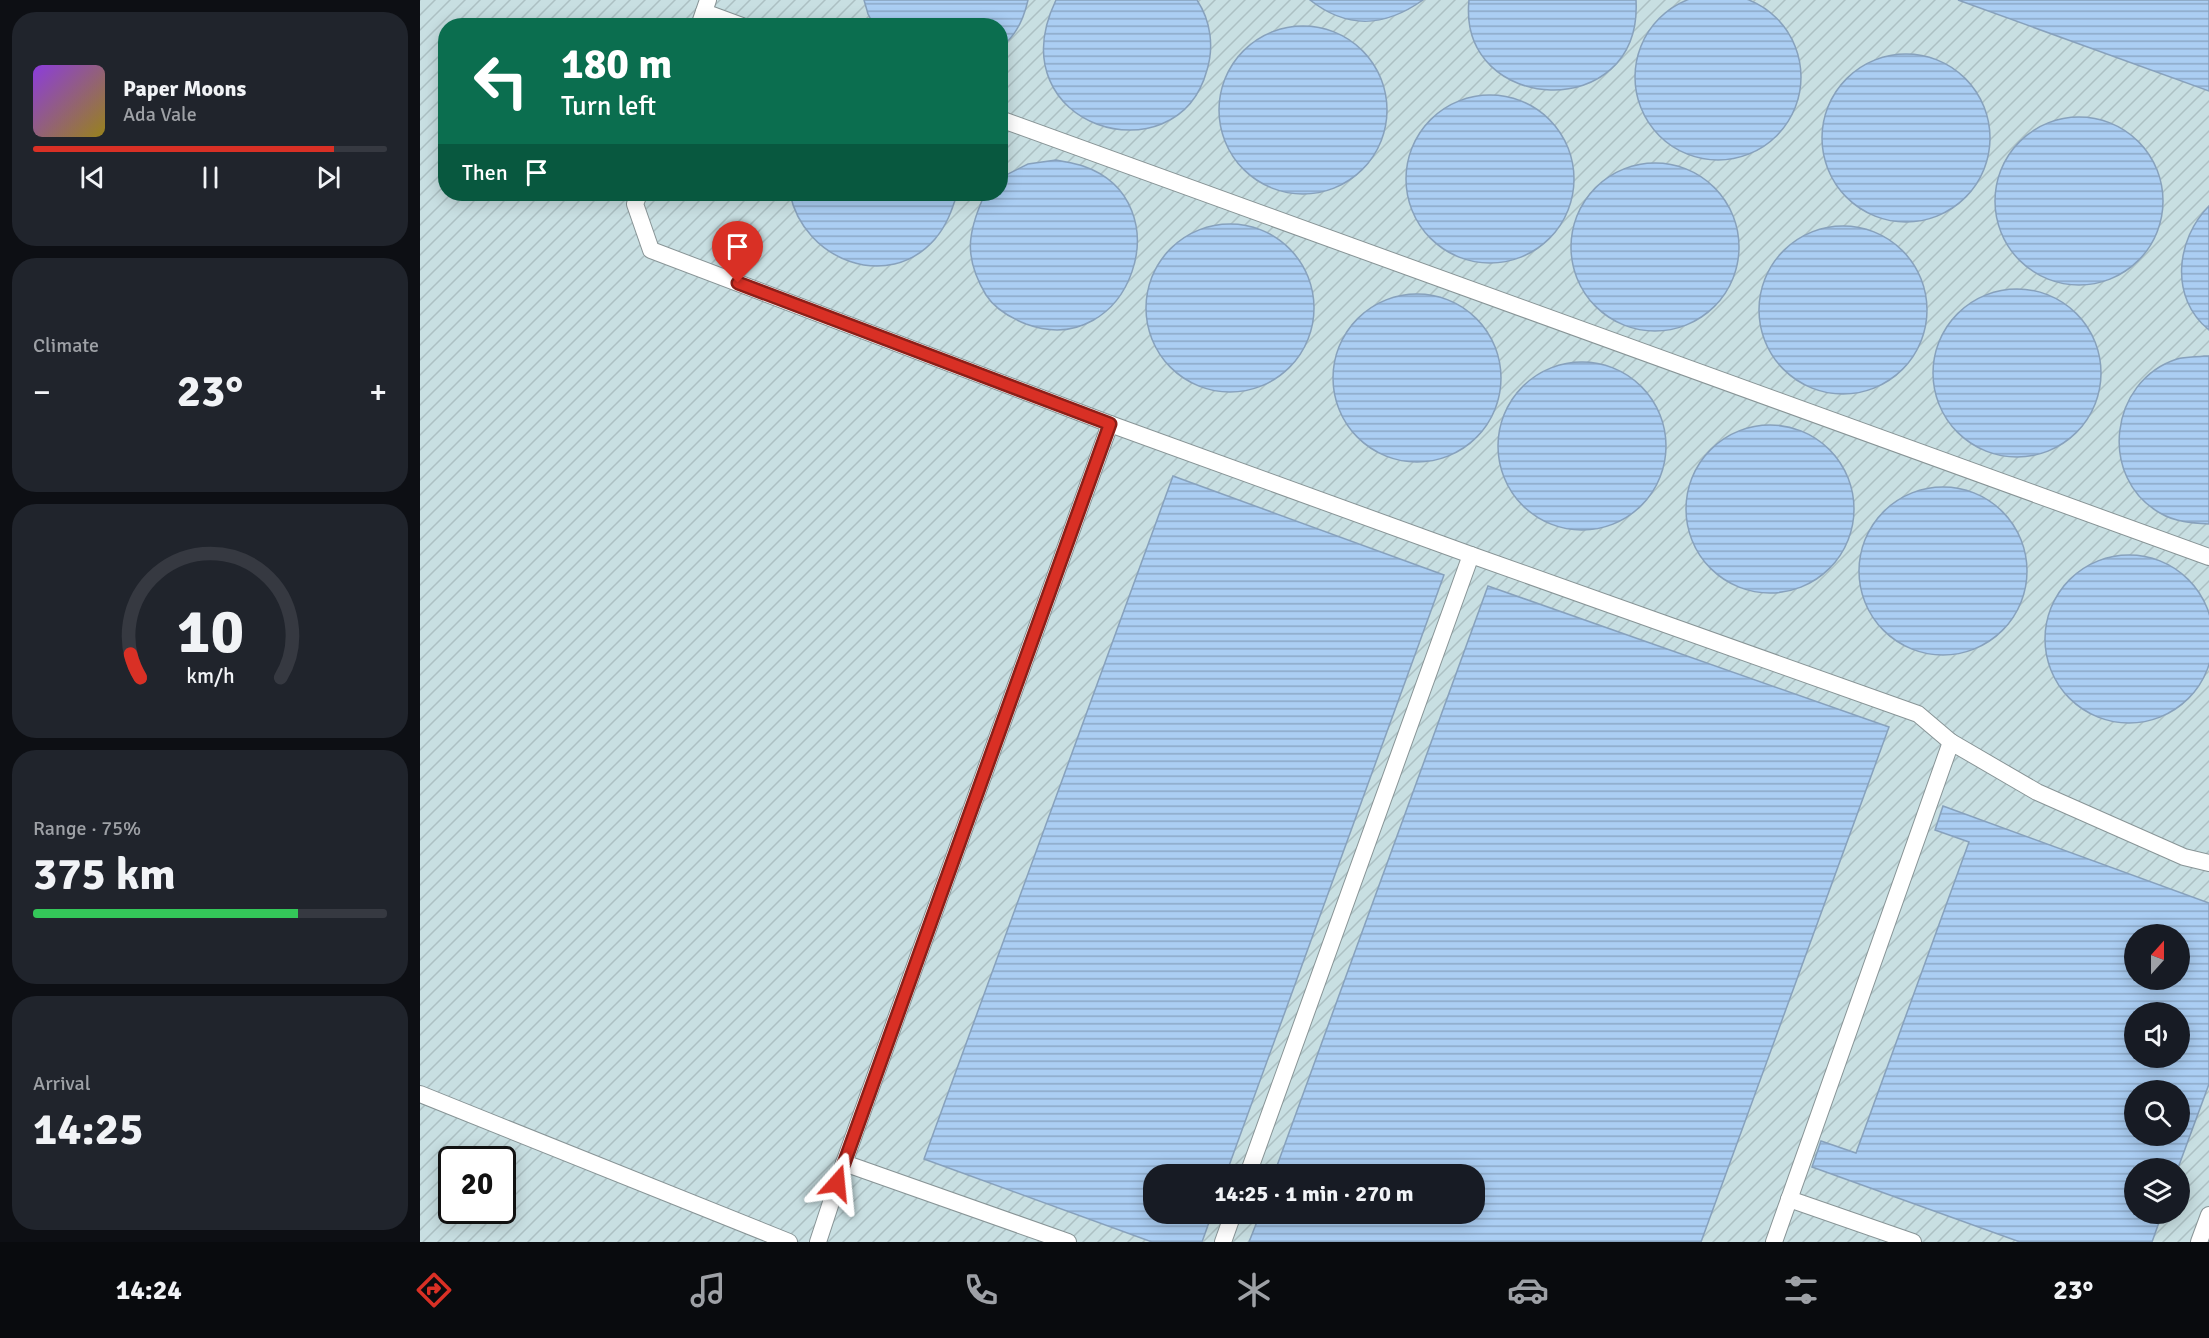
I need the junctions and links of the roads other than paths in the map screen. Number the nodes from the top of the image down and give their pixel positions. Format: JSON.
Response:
{"nodes":[{"id":1,"x":704,"y":12,"type":"edge"},
{"id":2,"x":720,"y":18,"type":"edge"},
{"id":3,"x":1008,"y":122,"type":"edge"},
{"id":4,"x":636,"y":201,"type":"edge"},
{"id":5,"x":1110,"y":424,"type":"junction"},
{"id":6,"x":1471,"y":555,"type":"junction"},
{"id":7,"x":2209,"y":557,"type":"edge"},
{"id":8,"x":1951,"y":742,"type":"junction"},
{"id":9,"x":2209,"y":863,"type":"edge"},
{"id":10,"x":420,"y":1094,"type":"edge"},
{"id":11,"x":843,"y":1163,"type":"junction"},
{"id":12,"x":1252,"y":1164,"type":"edge"},
{"id":13,"x":1789,"y":1199,"type":"junction"},
{"id":14,"x":2209,"y":1215,"type":"edge"},
{"id":15,"x":1229,"y":1224,"type":"edge"},
{"id":16,"x":789,"y":1242,"type":"edge"},
{"id":17,"x":818,"y":1242,"type":"edge"},
{"id":18,"x":1068,"y":1242,"type":"edge"},
{"id":19,"x":1223,"y":1242,"type":"edge"},
{"id":20,"x":1774,"y":1242,"type":"edge"},
{"id":21,"x":1913,"y":1242,"type":"edge"},
{"id":22,"x":2199,"y":1242,"type":"edge"}],
"edges":[{"from":1,"to":2,"type":"lane"},
{"from":3,"to":7,"type":"lane"},
{"from":4,"to":5,"type":"lane"},
{"from":5,"to":6,"type":"lane"},
{"from":5,"to":11,"type":"lane"},
{"from":6,"to":8,"type":"lane"},
{"from":6,"to":12,"type":"lane"},
{"from":8,"to":9,"type":"lane"},
{"from":8,"to":13,"type":"lane"},
{"from":10,"to":16,"type":"lane"},
{"from":11,"to":17,"type":"lane"},
{"from":11,"to":18,"type":"lane"},
{"from":13,"to":20,"type":"lane"},
{"from":13,"to":21,"type":"lane"},
{"from":14,"to":22,"type":"lane"},
{"from":15,"to":19,"type":"lane"}]}
